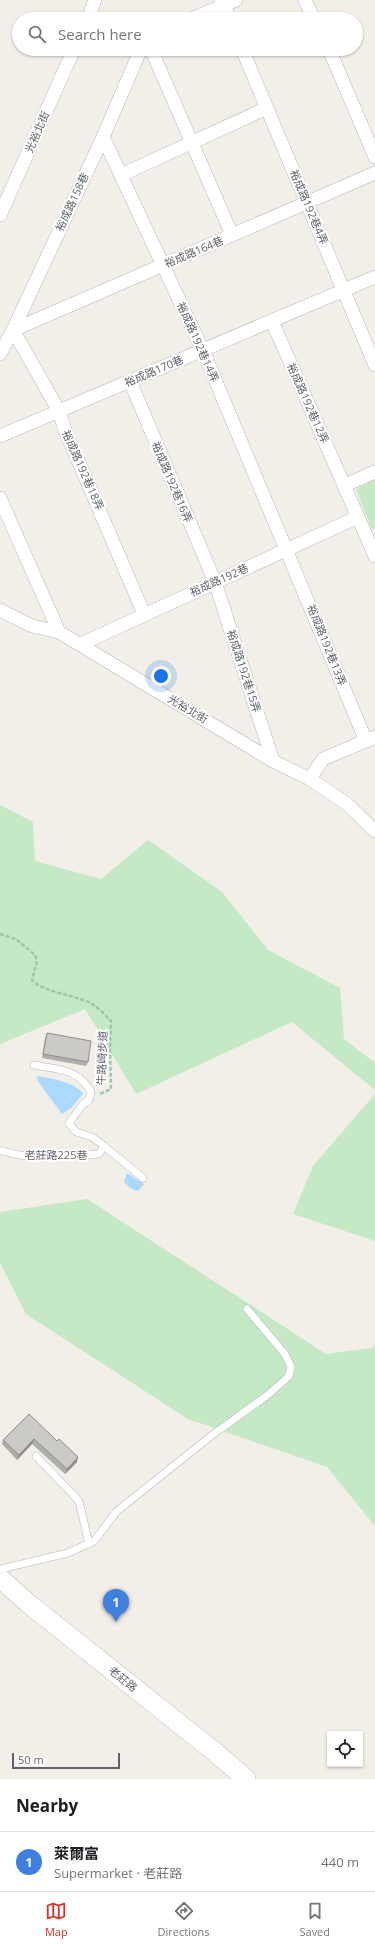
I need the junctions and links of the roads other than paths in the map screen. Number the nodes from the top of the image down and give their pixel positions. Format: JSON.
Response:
{"nodes":[{"id":1,"x":95,"y":0,"type":"edge"},
{"id":2,"x":236,"y":0,"type":"edge"},
{"id":3,"x":305,"y":0,"type":"edge"},
{"id":4,"x":222,"y":3,"type":"edge"},
{"id":5,"x":92,"y":12,"type":"edge"},
{"id":6,"x":205,"y":12,"type":"edge"},
{"id":7,"x":226,"y":12,"type":"edge"},
{"id":8,"x":311,"y":12,"type":"edge"},
{"id":9,"x":71,"y":56,"type":"edge"},
{"id":10,"x":138,"y":56,"type":"edge"},
{"id":11,"x":154,"y":56,"type":"edge"},
{"id":12,"x":245,"y":56,"type":"edge"},
{"id":13,"x":332,"y":56,"type":"edge"},
{"id":14,"x":267,"y":108,"type":"junction"},
{"id":15,"x":103,"y":137,"type":"junction"},
{"id":16,"x":191,"y":143,"type":"junction"},
{"id":17,"x":375,"y":157,"type":"edge"},
{"id":18,"x":375,"y":173,"type":"edge"},
{"id":19,"x":120,"y":175,"type":"junction"},
{"id":20,"x":307,"y":202,"type":"junction"},
{"id":21,"x":0,"y":215,"type":"edge"},
{"id":22,"x":232,"y":235,"type":"junction"},
{"id":23,"x":163,"y":265,"type":"junction"},
{"id":24,"x":375,"y":278,"type":"edge"},
{"id":25,"x":344,"y":290,"type":"junction"},
{"id":26,"x":272,"y":321,"type":"junction"},
{"id":27,"x":13,"y":330,"type":"junction"},
{"id":28,"x":202,"y":351,"type":"junction"},
{"id":29,"x":0,"y":354,"type":"edge"},
{"id":30,"x":375,"y":365,"type":"edge"},
{"id":31,"x":130,"y":381,"type":"junction"},
{"id":32,"x":59,"y":411,"type":"junction"},
{"id":33,"x":0,"y":436,"type":"edge"},
{"id":34,"x":375,"y":472,"type":"edge"},
{"id":35,"x":345,"y":486,"type":"junction"},
{"id":36,"x":0,"y":498,"type":"edge"},
{"id":37,"x":358,"y":517,"type":"junction"},
{"id":38,"x":371,"y":535,"type":"edge"},
{"id":39,"x":287,"y":549,"type":"junction"},
{"id":40,"x":375,"y":556,"type":"edge"},
{"id":41,"x":214,"y":582,"type":"junction"},
{"id":42,"x":0,"y":610,"type":"edge"},
{"id":43,"x":144,"y":614,"type":"junction"},
{"id":44,"x":59,"y":632,"type":"junction"},
{"id":45,"x":80,"y":644,"type":"junction"},
{"id":46,"x":371,"y":739,"type":"edge"},
{"id":47,"x":273,"y":760,"type":"junction"},
{"id":48,"x":310,"y":779,"type":"junction"},
{"id":49,"x":375,"y":831,"type":"edge"},
{"id":50,"x":34,"y":1065,"type":"dead end"},
{"id":51,"x":104,"y":1146,"type":"junction"},
{"id":52,"x":0,"y":1150,"type":"edge"},
{"id":53,"x":143,"y":1178,"type":"dead end"},
{"id":54,"x":247,"y":1309,"type":"dead end"},
{"id":55,"x":36,"y":1456,"type":"dead end"},
{"id":56,"x":89,"y":1544,"type":"junction"},
{"id":57,"x":0,"y":1569,"type":"edge"},
{"id":58,"x":0,"y":1578,"type":"edge"},
{"id":59,"x":246,"y":1779,"type":"edge"}],
"edges":[{"from":1,"to":5,"type":"street"},
{"from":2,"to":4,"type":"street"},
{"from":3,"to":8,"type":"street"},
{"from":4,"to":6,"type":"street"},
{"from":4,"to":7,"type":"street"},
{"from":9,"to":21,"type":"street","name":"光裕北街"},
{"from":10,"to":15,"type":"street","name":"裕成路158巷"},
{"from":11,"to":16,"type":"street"},
{"from":12,"to":14,"type":"street","name":"裕成路192巷4弄"},
{"from":13,"to":17,"type":"street"},
{"from":14,"to":16,"type":"street"},
{"from":14,"to":20,"type":"street","name":"裕成路192巷4弄"},
{"from":15,"to":19,"type":"street","name":"裕成路192巷14弄"},
{"from":15,"to":27,"type":"street","name":"裕成路158巷"},
{"from":16,"to":19,"type":"street"},
{"from":16,"to":22,"type":"street"},
{"from":18,"to":20,"type":"street","name":"裕成路164巷"},
{"from":19,"to":23,"type":"street","name":"裕成路192巷14弄"},
{"from":20,"to":22,"type":"street","name":"裕成路164巷"},
{"from":20,"to":25,"type":"street","name":"裕成路192巷4弄"},
{"from":22,"to":23,"type":"street","name":"裕成路164巷"},
{"from":23,"to":27,"type":"street","name":"裕成路164巷"},
{"from":23,"to":28,"type":"street","name":"裕成路192巷14弄"},
{"from":24,"to":25,"type":"street","name":"裕成路170巷"},
{"from":25,"to":26,"type":"street","name":"裕成路170巷"},
{"from":25,"to":30,"type":"street","name":"裕成路192巷4弄"},
{"from":26,"to":28,"type":"street","name":"裕成路170巷"},
{"from":26,"to":35,"type":"street","name":"裕成路192巷12弄"},
{"from":27,"to":29,"type":"street","name":"裕成路158巷"},
{"from":27,"to":32,"type":"street","name":"裕成路192巷18弄"},
{"from":28,"to":31,"type":"street","name":"裕成路170巷"},
{"from":28,"to":39,"type":"street","name":"裕成路192巷14弄"},
{"from":31,"to":32,"type":"street","name":"裕成路170巷"},
{"from":31,"to":41,"type":"street","name":"裕成路192巷16弄"},
{"from":32,"to":33,"type":"street","name":"裕成路170巷"},
{"from":32,"to":43,"type":"street","name":"裕成路192巷18弄"},
{"from":34,"to":35,"type":"street"},
{"from":35,"to":37,"type":"street","name":"裕成路192巷12弄"},
{"from":36,"to":44,"type":"street"},
{"from":37,"to":38,"type":"street","name":"裕成路192巷12弄"},
{"from":37,"to":39,"type":"street","name":"裕成路192巷"},
{"from":38,"to":40,"type":"street","name":"裕成路192巷12弄"},
{"from":39,"to":41,"type":"street","name":"裕成路192巷"},
{"from":39,"to":46,"type":"street","name":"裕成路192巷13弄"},
{"from":41,"to":43,"type":"street","name":"裕成路192巷"},
{"from":41,"to":47,"type":"street","name":"裕成路192巷15弄"},
{"from":42,"to":44,"type":"street","name":"光裕北街"},
{"from":43,"to":45,"type":"street","name":"裕成路192巷"},
{"from":44,"to":45,"type":"street","name":"光裕北街"},
{"from":45,"to":47,"type":"street","name":"光裕北街"},
{"from":46,"to":48,"type":"street"},
{"from":47,"to":48,"type":"street","name":"光裕北街"},
{"from":48,"to":49,"type":"street","name":"光裕北街"},
{"from":50,"to":51,"type":"lane","name":"老莊路225巷"},
{"from":51,"to":52,"type":"lane","name":"老莊路225巷"},
{"from":51,"to":53,"type":"lane"},
{"from":54,"to":56,"type":"lane"},
{"from":55,"to":56,"type":"lane"},
{"from":56,"to":57,"type":"lane"},
{"from":58,"to":59,"type":"street","name":"老莊路"}]}
